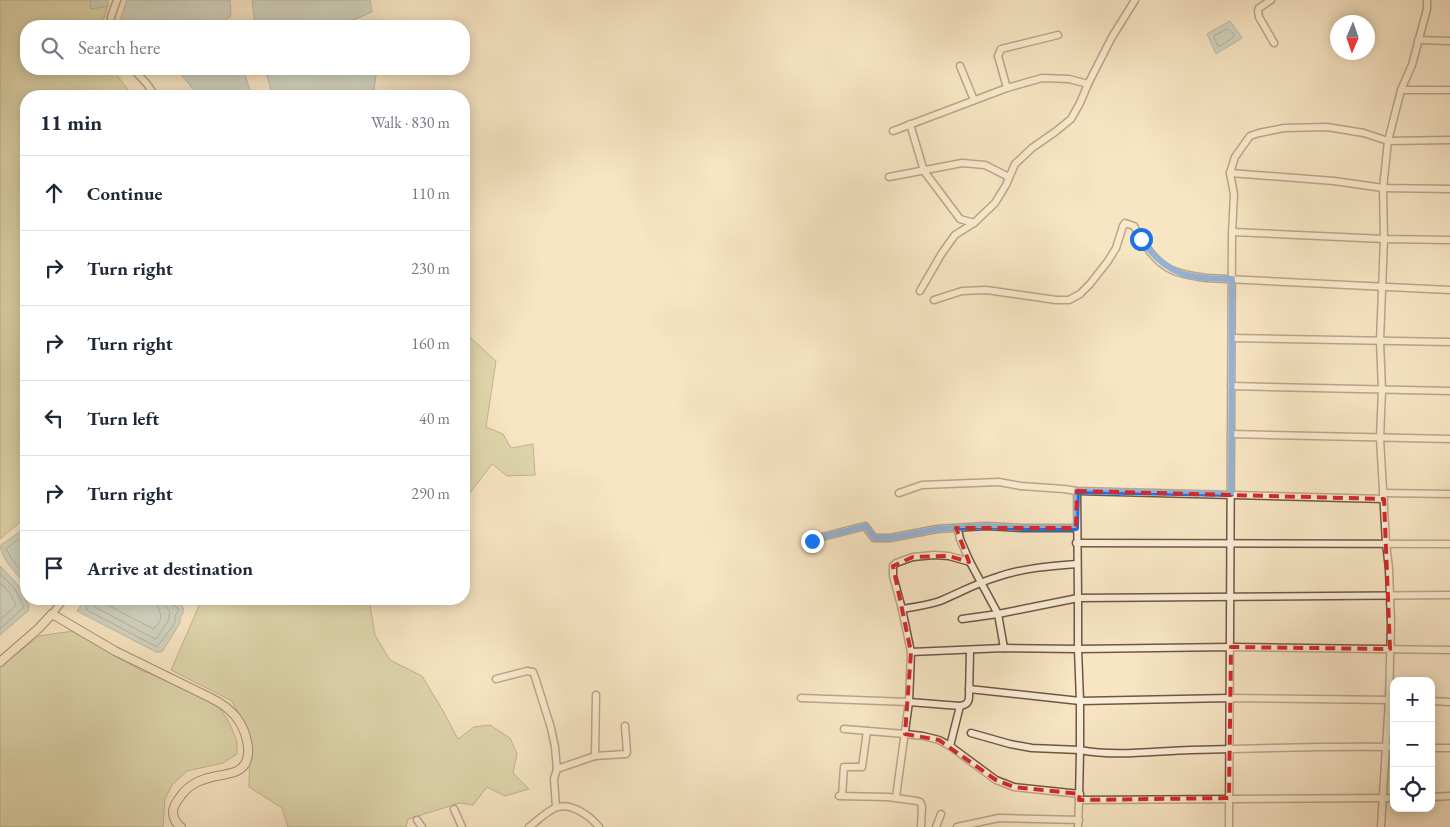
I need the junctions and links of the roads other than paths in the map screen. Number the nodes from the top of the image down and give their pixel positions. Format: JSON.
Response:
{"nodes":[{"id":1,"x":117,"y":0,"type":"edge"},
{"id":2,"x":1128,"y":0,"type":"edge"},
{"id":3,"x":1135,"y":0,"type":"edge"},
{"id":4,"x":1271,"y":0,"type":"edge"},
{"id":5,"x":1427,"y":0,"type":"edge"},
{"id":6,"x":1126,"y":14,"type":"junction"},
{"id":7,"x":111,"y":20,"type":"edge"},
{"id":8,"x":1058,"y":35,"type":"dead end"},
{"id":9,"x":1418,"y":40,"type":"junction"},
{"id":10,"x":1450,"y":41,"type":"edge"},
{"id":11,"x":1274,"y":44,"type":"dead end"},
{"id":12,"x":960,"y":66,"type":"dead end"},
{"id":13,"x":139,"y":75,"type":"edge"},
{"id":14,"x":1088,"y":84,"type":"junction"},
{"id":15,"x":1007,"y":88,"type":"junction"},
{"id":16,"x":150,"y":90,"type":"edge"},
{"id":17,"x":1400,"y":90,"type":"junction"},
{"id":18,"x":1450,"y":90,"type":"edge"},
{"id":19,"x":974,"y":100,"type":"junction"},
{"id":20,"x":910,"y":124,"type":"junction"},
{"id":21,"x":893,"y":130,"type":"dead end"},
{"id":22,"x":1388,"y":140,"type":"junction"},
{"id":23,"x":1450,"y":140,"type":"edge"},
{"id":24,"x":924,"y":171,"type":"junction"},
{"id":25,"x":1230,"y":173,"type":"junction"},
{"id":26,"x":889,"y":177,"type":"dead end"},
{"id":27,"x":1009,"y":177,"type":"junction"},
{"id":28,"x":1383,"y":188,"type":"junction"},
{"id":29,"x":1450,"y":189,"type":"edge"},
{"id":30,"x":974,"y":223,"type":"junction"},
{"id":31,"x":1232,"y":232,"type":"junction"},
{"id":32,"x":1384,"y":239,"type":"junction"},
{"id":33,"x":1450,"y":240,"type":"edge"},
{"id":34,"x":1232,"y":279,"type":"junction"},
{"id":35,"x":1381,"y":287,"type":"junction"},
{"id":36,"x":1450,"y":290,"type":"edge"},
{"id":37,"x":920,"y":291,"type":"dead end"},
{"id":38,"x":934,"y":300,"type":"dead end"},
{"id":39,"x":1232,"y":338,"type":"junction"},
{"id":40,"x":1380,"y":341,"type":"junction"},
{"id":41,"x":1450,"y":342,"type":"edge"},
{"id":42,"x":1231,"y":386,"type":"junction"},
{"id":43,"x":1382,"y":390,"type":"junction"},
{"id":44,"x":1450,"y":391,"type":"edge"},
{"id":45,"x":1231,"y":434,"type":"junction"},
{"id":46,"x":1380,"y":438,"type":"junction"},
{"id":47,"x":1450,"y":439,"type":"edge"},
{"id":48,"x":1077,"y":491,"type":"junction"},
{"id":49,"x":899,"y":493,"type":"dead end"},
{"id":50,"x":1231,"y":494,"type":"junction"},
{"id":51,"x":1450,"y":494,"type":"edge"},
{"id":52,"x":1384,"y":496,"type":"junction"},
{"id":53,"x":956,"y":528,"type":"junction"},
{"id":54,"x":1076,"y":528,"type":"junction"},
{"id":55,"x":812,"y":541,"type":"dead end"},
{"id":56,"x":1076,"y":543,"type":"junction"},
{"id":57,"x":1386,"y":543,"type":"junction"},
{"id":58,"x":1230,"y":544,"type":"junction"},
{"id":59,"x":1450,"y":544,"type":"edge"},
{"id":60,"x":970,"y":562,"type":"junction"},
{"id":61,"x":1077,"y":564,"type":"junction"},
{"id":62,"x":981,"y":582,"type":"junction"},
{"id":63,"x":1391,"y":595,"type":"junction"},
{"id":64,"x":1450,"y":595,"type":"edge"},
{"id":65,"x":1230,"y":596,"type":"junction"},
{"id":66,"x":1078,"y":598,"type":"junction"},
{"id":67,"x":59,"y":605,"type":"edge"},
{"id":68,"x":902,"y":609,"type":"junction"},
{"id":69,"x":52,"y":614,"type":"junction"},
{"id":70,"x":998,"y":614,"type":"junction"},
{"id":71,"x":962,"y":619,"type":"dead end"},
{"id":72,"x":1231,"y":647,"type":"junction"},
{"id":73,"x":1004,"y":648,"type":"junction"},
{"id":74,"x":1078,"y":649,"type":"junction"},
{"id":75,"x":1390,"y":649,"type":"junction"},
{"id":76,"x":970,"y":650,"type":"junction"},
{"id":77,"x":1450,"y":650,"type":"edge"},
{"id":78,"x":911,"y":652,"type":"junction"},
{"id":79,"x":0,"y":662,"type":"edge"},
{"id":80,"x":1391,"y":677,"type":"edge"},
{"id":81,"x":496,"y":679,"type":"dead end"},
{"id":82,"x":969,"y":688,"type":"junction"},
{"id":83,"x":596,"y":695,"type":"dead end"},
{"id":84,"x":801,"y":698,"type":"dead end"},
{"id":85,"x":1230,"y":698,"type":"junction"},
{"id":86,"x":1390,"y":700,"type":"edge"},
{"id":87,"x":1080,"y":701,"type":"junction"},
{"id":88,"x":1435,"y":701,"type":"edge"},
{"id":89,"x":909,"y":702,"type":"junction"},
{"id":90,"x":1450,"y":702,"type":"edge"},
{"id":91,"x":960,"y":706,"type":"junction"},
{"id":92,"x":625,"y":726,"type":"dead end"},
{"id":93,"x":844,"y":729,"type":"dead end"},
{"id":94,"x":867,"y":731,"type":"junction"},
{"id":95,"x":971,"y":733,"type":"dead end"},
{"id":96,"x":906,"y":734,"type":"junction"},
{"id":97,"x":950,"y":746,"type":"junction"},
{"id":98,"x":1390,"y":747,"type":"edge"},
{"id":99,"x":1229,"y":748,"type":"junction"},
{"id":100,"x":1435,"y":748,"type":"edge"},
{"id":101,"x":1450,"y":748,"type":"edge"},
{"id":102,"x":1080,"y":750,"type":"junction"},
{"id":103,"x":595,"y":756,"type":"junction"},
{"id":104,"x":557,"y":769,"type":"junction"},
{"id":105,"x":1450,"y":796,"type":"edge"},
{"id":106,"x":896,"y":797,"type":"junction"},
{"id":107,"x":1080,"y":797,"type":"junction"},
{"id":108,"x":1435,"y":797,"type":"edge"},
{"id":109,"x":1229,"y":798,"type":"junction"},
{"id":110,"x":1383,"y":798,"type":"junction"},
{"id":111,"x":1390,"y":798,"type":"edge"},
{"id":112,"x":556,"y":807,"type":"junction"},
{"id":113,"x":454,"y":809,"type":"dead end"},
{"id":114,"x":941,"y":814,"type":"dead end"},
{"id":115,"x":417,"y":820,"type":"dead end"},
{"id":116,"x":1078,"y":824,"type":"edge"},
{"id":117,"x":181,"y":827,"type":"edge"},
{"id":118,"x":422,"y":827,"type":"edge"},
{"id":119,"x":462,"y":827,"type":"edge"},
{"id":120,"x":529,"y":827,"type":"edge"},
{"id":121,"x":599,"y":827,"type":"edge"},
{"id":122,"x":921,"y":827,"type":"edge"},
{"id":123,"x":936,"y":827,"type":"edge"},
{"id":124,"x":957,"y":827,"type":"edge"},
{"id":125,"x":1229,"y":827,"type":"edge"},
{"id":126,"x":1381,"y":827,"type":"edge"}],
"edges":[{"from":1,"to":7,"type":"street"},
{"from":2,"to":6,"type":"street"},
{"from":3,"to":6,"type":"street"},
{"from":4,"to":11,"type":"street"},
{"from":5,"to":9,"type":"street"},
{"from":6,"to":14,"type":"street"},
{"from":8,"to":15,"type":"street"},
{"from":9,"to":10,"type":"street"},
{"from":9,"to":17,"type":"street"},
{"from":12,"to":19,"type":"street"},
{"from":13,"to":16,"type":"street"},
{"from":14,"to":15,"type":"street"},
{"from":14,"to":27,"type":"street"},
{"from":15,"to":19,"type":"street"},
{"from":17,"to":18,"type":"street"},
{"from":17,"to":22,"type":"street"},
{"from":19,"to":20,"type":"street"},
{"from":20,"to":21,"type":"street"},
{"from":20,"to":24,"type":"street"},
{"from":22,"to":23,"type":"street"},
{"from":22,"to":25,"type":"street"},
{"from":22,"to":28,"type":"street"},
{"from":24,"to":26,"type":"street"},
{"from":24,"to":27,"type":"street"},
{"from":24,"to":30,"type":"street"},
{"from":25,"to":28,"type":"street"},
{"from":25,"to":31,"type":"street"},
{"from":27,"to":30,"type":"street"},
{"from":28,"to":29,"type":"street"},
{"from":28,"to":32,"type":"street"},
{"from":30,"to":37,"type":"street"},
{"from":31,"to":32,"type":"street"},
{"from":31,"to":34,"type":"street"},
{"from":32,"to":33,"type":"street"},
{"from":32,"to":35,"type":"street"},
{"from":34,"to":35,"type":"street"},
{"from":34,"to":38,"type":"street"},
{"from":34,"to":39,"type":"street"},
{"from":35,"to":36,"type":"street"},
{"from":35,"to":40,"type":"street"},
{"from":39,"to":40,"type":"street"},
{"from":39,"to":42,"type":"street"},
{"from":40,"to":41,"type":"street"},
{"from":40,"to":43,"type":"street"},
{"from":42,"to":43,"type":"street"},
{"from":42,"to":45,"type":"street"},
{"from":43,"to":44,"type":"street"},
{"from":43,"to":46,"type":"street"},
{"from":45,"to":46,"type":"street"},
{"from":45,"to":50,"type":"street"},
{"from":46,"to":47,"type":"street"},
{"from":46,"to":52,"type":"street"},
{"from":48,"to":49,"type":"street"},
{"from":48,"to":50,"type":"street"},
{"from":48,"to":54,"type":"street"},
{"from":50,"to":52,"type":"street"},
{"from":50,"to":58,"type":"street"},
{"from":51,"to":52,"type":"street"},
{"from":52,"to":57,"type":"street"},
{"from":53,"to":54,"type":"street"},
{"from":53,"to":55,"type":"street"},
{"from":53,"to":60,"type":"street"},
{"from":54,"to":56,"type":"street"},
{"from":56,"to":58,"type":"street"},
{"from":56,"to":61,"type":"street"},
{"from":57,"to":58,"type":"street"},
{"from":57,"to":59,"type":"street"},
{"from":57,"to":63,"type":"street"},
{"from":58,"to":65,"type":"street"},
{"from":60,"to":62,"type":"street"},
{"from":60,"to":68,"type":"street"},
{"from":61,"to":62,"type":"street"},
{"from":61,"to":66,"type":"street"},
{"from":62,"to":68,"type":"street"},
{"from":62,"to":70,"type":"street"},
{"from":63,"to":64,"type":"street"},
{"from":63,"to":65,"type":"street"},
{"from":63,"to":75,"type":"street"},
{"from":65,"to":66,"type":"street"},
{"from":65,"to":72,"type":"street"},
{"from":66,"to":70,"type":"street"},
{"from":66,"to":74,"type":"street"},
{"from":67,"to":69,"type":"street"},
{"from":68,"to":78,"type":"street"},
{"from":69,"to":79,"type":"main road"},
{"from":69,"to":117,"type":"main road"},
{"from":70,"to":71,"type":"street"},
{"from":70,"to":73,"type":"street"},
{"from":72,"to":74,"type":"street"},
{"from":72,"to":75,"type":"street"},
{"from":72,"to":85,"type":"street"},
{"from":73,"to":74,"type":"street"},
{"from":73,"to":76,"type":"street"},
{"from":74,"to":87,"type":"street"},
{"from":75,"to":77,"type":"street"},
{"from":75,"to":80,"type":"street"},
{"from":76,"to":78,"type":"street"},
{"from":76,"to":82,"type":"street"},
{"from":78,"to":89,"type":"street"},
{"from":81,"to":104,"type":"street"},
{"from":82,"to":87,"type":"street"},
{"from":82,"to":91,"type":"street"},
{"from":83,"to":103,"type":"street"},
{"from":84,"to":89,"type":"street"},
{"from":85,"to":86,"type":"street"},
{"from":85,"to":87,"type":"street"},
{"from":85,"to":99,"type":"street"},
{"from":87,"to":102,"type":"street"},
{"from":88,"to":90,"type":"street"},
{"from":89,"to":91,"type":"street"},
{"from":89,"to":96,"type":"street"},
{"from":91,"to":97,"type":"street"},
{"from":92,"to":103,"type":"street"},
{"from":93,"to":94,"type":"street"},
{"from":94,"to":96,"type":"street"},
{"from":94,"to":106,"type":"street"},
{"from":95,"to":102,"type":"street"},
{"from":96,"to":97,"type":"street"},
{"from":96,"to":106,"type":"street"},
{"from":97,"to":107,"type":"street"},
{"from":98,"to":99,"type":"street"},
{"from":98,"to":110,"type":"street"},
{"from":99,"to":102,"type":"street"},
{"from":99,"to":109,"type":"street"},
{"from":100,"to":101,"type":"street"},
{"from":102,"to":107,"type":"street"},
{"from":103,"to":104,"type":"street"},
{"from":104,"to":112,"type":"street"},
{"from":105,"to":108,"type":"street"},
{"from":106,"to":122,"type":"street"},
{"from":107,"to":109,"type":"street"},
{"from":107,"to":116,"type":"street"},
{"from":109,"to":110,"type":"street"},
{"from":109,"to":125,"type":"street"},
{"from":110,"to":111,"type":"street"},
{"from":110,"to":126,"type":"street"},
{"from":112,"to":120,"type":"street"},
{"from":112,"to":121,"type":"street"},
{"from":113,"to":119,"type":"street"},
{"from":114,"to":123,"type":"street"},
{"from":115,"to":118,"type":"street"},
{"from":116,"to":124,"type":"street"}]}
